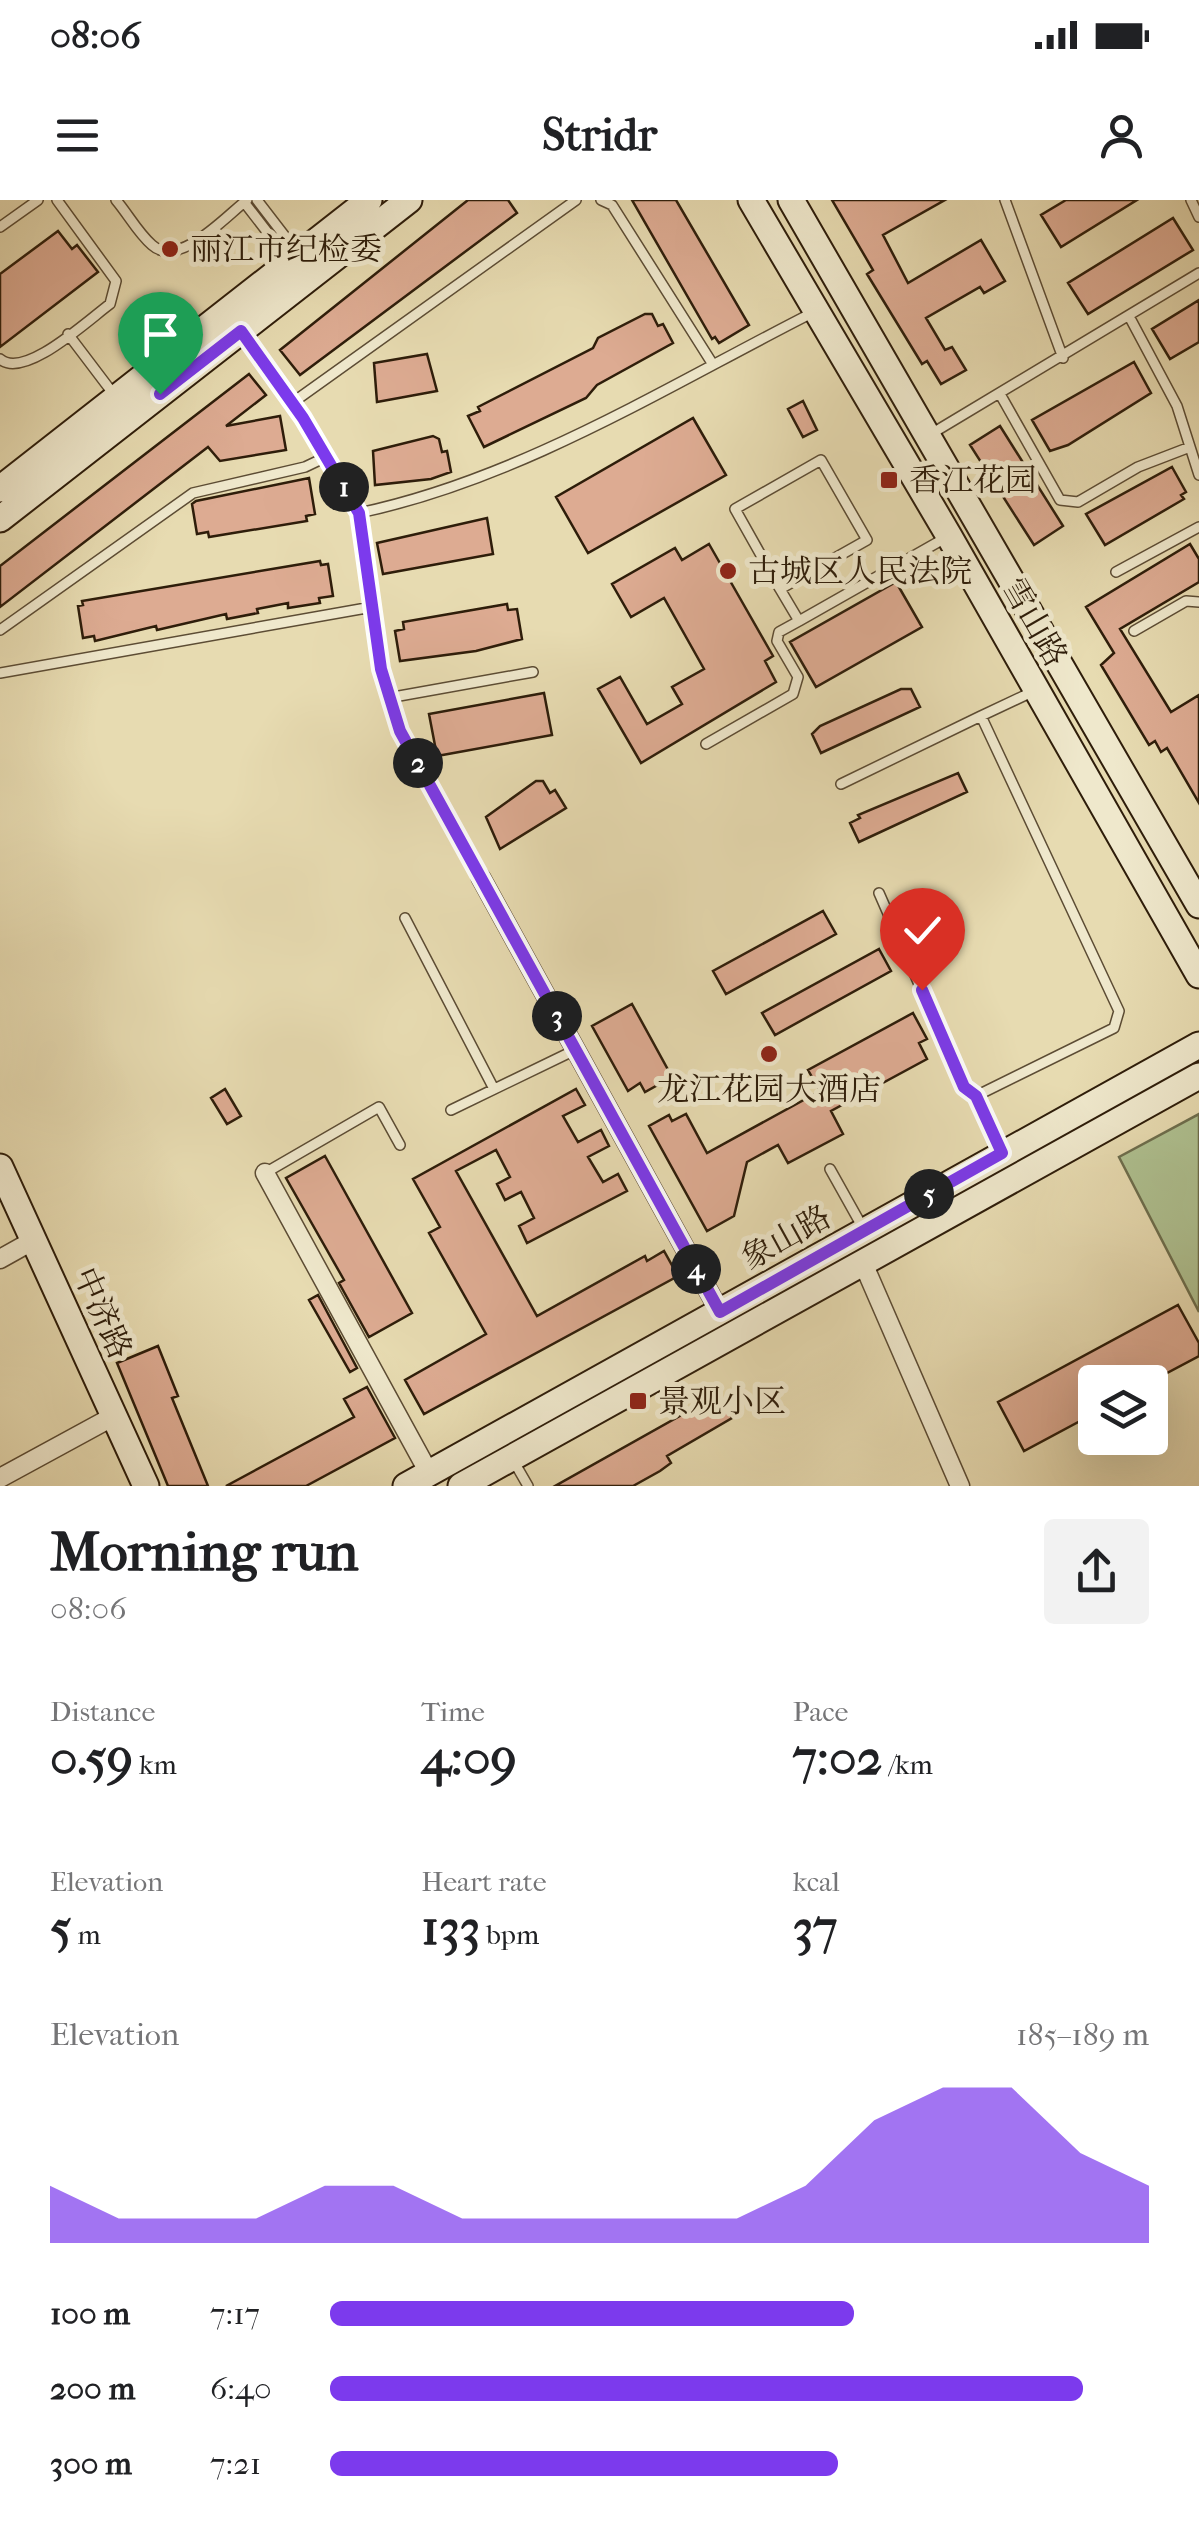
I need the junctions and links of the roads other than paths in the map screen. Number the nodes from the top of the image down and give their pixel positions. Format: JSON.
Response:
{"nodes":[{"id":1,"x":38,"y":200,"type":"edge"},
{"id":2,"x":57,"y":200,"type":"edge"},
{"id":3,"x":116,"y":200,"type":"edge"},
{"id":4,"x":257,"y":200,"type":"edge"},
{"id":5,"x":369,"y":200,"type":"edge"},
{"id":6,"x":409,"y":200,"type":"edge"},
{"id":7,"x":576,"y":200,"type":"edge"},
{"id":8,"x":600,"y":200,"type":"edge"},
{"id":9,"x":751,"y":200,"type":"edge"},
{"id":10,"x":791,"y":200,"type":"edge"},
{"id":11,"x":1006,"y":200,"type":"edge"},
{"id":12,"x":1190,"y":200,"type":"edge"},
{"id":13,"x":246,"y":201,"type":"edge"},
{"id":14,"x":1199,"y":218,"type":"edge"},
{"id":15,"x":0,"y":228,"type":"edge"},
{"id":16,"x":295,"y":258,"type":"junction"},
{"id":17,"x":1199,"y":273,"type":"edge"},
{"id":18,"x":816,"y":311,"type":"junction"},
{"id":19,"x":1130,"y":318,"type":"junction"},
{"id":20,"x":241,"y":331,"type":"junction"},
{"id":21,"x":68,"y":334,"type":"junction"},
{"id":22,"x":1062,"y":358,"type":"junction"},
{"id":23,"x":0,"y":359,"type":"edge"},
{"id":24,"x":712,"y":364,"type":"junction"},
{"id":25,"x":1000,"y":394,"type":"junction"},
{"id":26,"x":117,"y":397,"type":"junction"},
{"id":27,"x":292,"y":403,"type":"junction"},
{"id":28,"x":930,"y":435,"type":"junction"},
{"id":29,"x":1190,"y":447,"type":"junction"},
{"id":30,"x":326,"y":457,"type":"junction"},
{"id":31,"x":1199,"y":476,"type":"edge"},
{"id":32,"x":0,"y":488,"type":"edge"},
{"id":33,"x":359,"y":513,"type":"junction"},
{"id":34,"x":0,"y":520,"type":"edge"},
{"id":35,"x":1199,"y":528,"type":"edge"},
{"id":36,"x":949,"y":536,"type":"junction"},
{"id":37,"x":1116,"y":572,"type":"dead end"},
{"id":38,"x":780,"y":589,"type":"junction"},
{"id":39,"x":1199,"y":602,"type":"edge"},
{"id":40,"x":372,"y":607,"type":"junction"},
{"id":41,"x":799,"y":621,"type":"junction"},
{"id":42,"x":0,"y":630,"type":"edge"},
{"id":43,"x":1134,"y":631,"type":"dead end"},
{"id":44,"x":533,"y":672,"type":"dead end"},
{"id":45,"x":0,"y":673,"type":"edge"},
{"id":46,"x":1037,"y":690,"type":"junction"},
{"id":47,"x":388,"y":698,"type":"junction"},
{"id":48,"x":981,"y":716,"type":"junction"},
{"id":49,"x":706,"y":744,"type":"dead end"},
{"id":50,"x":841,"y":784,"type":"dead end"},
{"id":51,"x":481,"y":878,"type":"joint"},
{"id":52,"x":879,"y":893,"type":"dead end"},
{"id":53,"x":1199,"y":904,"type":"edge"},
{"id":54,"x":405,"y":918,"type":"dead end"},
{"id":55,"x":1199,"y":974,"type":"edge"},
{"id":56,"x":1199,"y":1046,"type":"edge"},
{"id":57,"x":575,"y":1050,"type":"junction"},
{"id":58,"x":1199,"y":1076,"type":"edge"},
{"id":59,"x":494,"y":1089,"type":"junction"},
{"id":60,"x":976,"y":1096,"type":"junction"},
{"id":61,"x":451,"y":1110,"type":"dead end"},
{"id":62,"x":400,"y":1145,"type":"dead end"},
{"id":63,"x":1002,"y":1153,"type":"junction"},
{"id":64,"x":0,"y":1167,"type":"edge"},
{"id":65,"x":830,"y":1169,"type":"dead end"},
{"id":66,"x":265,"y":1173,"type":"joint"},
{"id":67,"x":864,"y":1231,"type":"junction"},
{"id":68,"x":34,"y":1240,"type":"junction"},
{"id":69,"x":0,"y":1259,"type":"edge"},
{"id":70,"x":862,"y":1263,"type":"junction"},
{"id":71,"x":720,"y":1312,"type":"junction"},
{"id":72,"x":114,"y":1416,"type":"junction"},
{"id":73,"x":512,"y":1458,"type":"junction"},
{"id":74,"x":429,"y":1473,"type":"junction"},
{"id":75,"x":0,"y":1478,"type":"edge"},
{"id":76,"x":146,"y":1486,"type":"edge"},
{"id":77,"x":406,"y":1486,"type":"edge"},
{"id":78,"x":461,"y":1486,"type":"edge"},
{"id":79,"x":528,"y":1486,"type":"edge"},
{"id":80,"x":960,"y":1486,"type":"edge"}],
"edges":[{"from":1,"to":15,"type":"lane"},
{"from":2,"to":21,"type":"lane"},
{"from":3,"to":13,"type":"lane"},
{"from":4,"to":16,"type":"lane"},
{"from":5,"to":16,"type":"street"},
{"from":6,"to":20,"type":"street"},
{"from":7,"to":27,"type":"lane"},
{"from":8,"to":24,"type":"lane"},
{"from":9,"to":18,"type":"street","name":"雪山路"},
{"from":10,"to":28,"type":"street","name":"雪山路"},
{"from":11,"to":22,"type":"lane"},
{"from":12,"to":14,"type":"lane"},
{"from":13,"to":16,"type":"lane"},
{"from":16,"to":26,"type":"street"},
{"from":17,"to":19,"type":"lane"},
{"from":18,"to":24,"type":"lane"},
{"from":18,"to":36,"type":"street","name":"雪山路"},
{"from":19,"to":22,"type":"lane"},
{"from":19,"to":29,"type":"lane"},
{"from":20,"to":27,"type":"lane"},
{"from":20,"to":34,"type":"street"},
{"from":21,"to":23,"type":"lane"},
{"from":21,"to":26,"type":"lane"},
{"from":22,"to":25,"type":"lane"},
{"from":24,"to":33,"type":"lane"},
{"from":25,"to":28,"type":"lane"},
{"from":25,"to":29,"type":"lane"},
{"from":26,"to":32,"type":"street"},
{"from":27,"to":30,"type":"lane"},
{"from":28,"to":53,"type":"street","name":"雪山路"},
{"from":29,"to":31,"type":"lane"},
{"from":30,"to":33,"type":"lane"},
{"from":30,"to":42,"type":"lane"},
{"from":33,"to":40,"type":"lane"},
{"from":35,"to":37,"type":"lane"},
{"from":36,"to":41,"type":"lane"},
{"from":36,"to":46,"type":"street","name":"雪山路"},
{"from":38,"to":38,"type":"lane"},
{"from":38,"to":41,"type":"lane"},
{"from":39,"to":43,"type":"lane"},
{"from":40,"to":45,"type":"lane"},
{"from":40,"to":47,"type":"lane"},
{"from":41,"to":49,"type":"lane"},
{"from":44,"to":47,"type":"lane"},
{"from":46,"to":48,"type":"lane"},
{"from":46,"to":55,"type":"street","name":"雪山路"},
{"from":47,"to":51,"type":"lane"},
{"from":48,"to":50,"type":"lane"},
{"from":48,"to":60,"type":"lane"},
{"from":51,"to":57,"type":"street"},
{"from":52,"to":60,"type":"lane"},
{"from":54,"to":59,"type":"lane"},
{"from":56,"to":63,"type":"street","name":"象山路"},
{"from":57,"to":59,"type":"lane"},
{"from":57,"to":71,"type":"street"},
{"from":58,"to":70,"type":"street","name":"象山路"},
{"from":59,"to":61,"type":"lane"},
{"from":60,"to":63,"type":"lane"},
{"from":62,"to":66,"type":"lane"},
{"from":63,"to":67,"type":"street","name":"象山路"},
{"from":64,"to":68,"type":"street","name":"中济路"},
{"from":65,"to":67,"type":"lane"},
{"from":66,"to":74,"type":"street"},
{"from":67,"to":71,"type":"street","name":"象山路"},
{"from":68,"to":69,"type":"street"},
{"from":68,"to":72,"type":"street","name":"中济路"},
{"from":70,"to":73,"type":"street","name":"象山路"},
{"from":70,"to":80,"type":"street"},
{"from":71,"to":74,"type":"street","name":"象山路"},
{"from":72,"to":75,"type":"street"},
{"from":72,"to":76,"type":"street","name":"中济路"},
{"from":73,"to":78,"type":"street","name":"象山路"},
{"from":73,"to":79,"type":"lane"},
{"from":74,"to":77,"type":"street","name":"象山路"}]}
